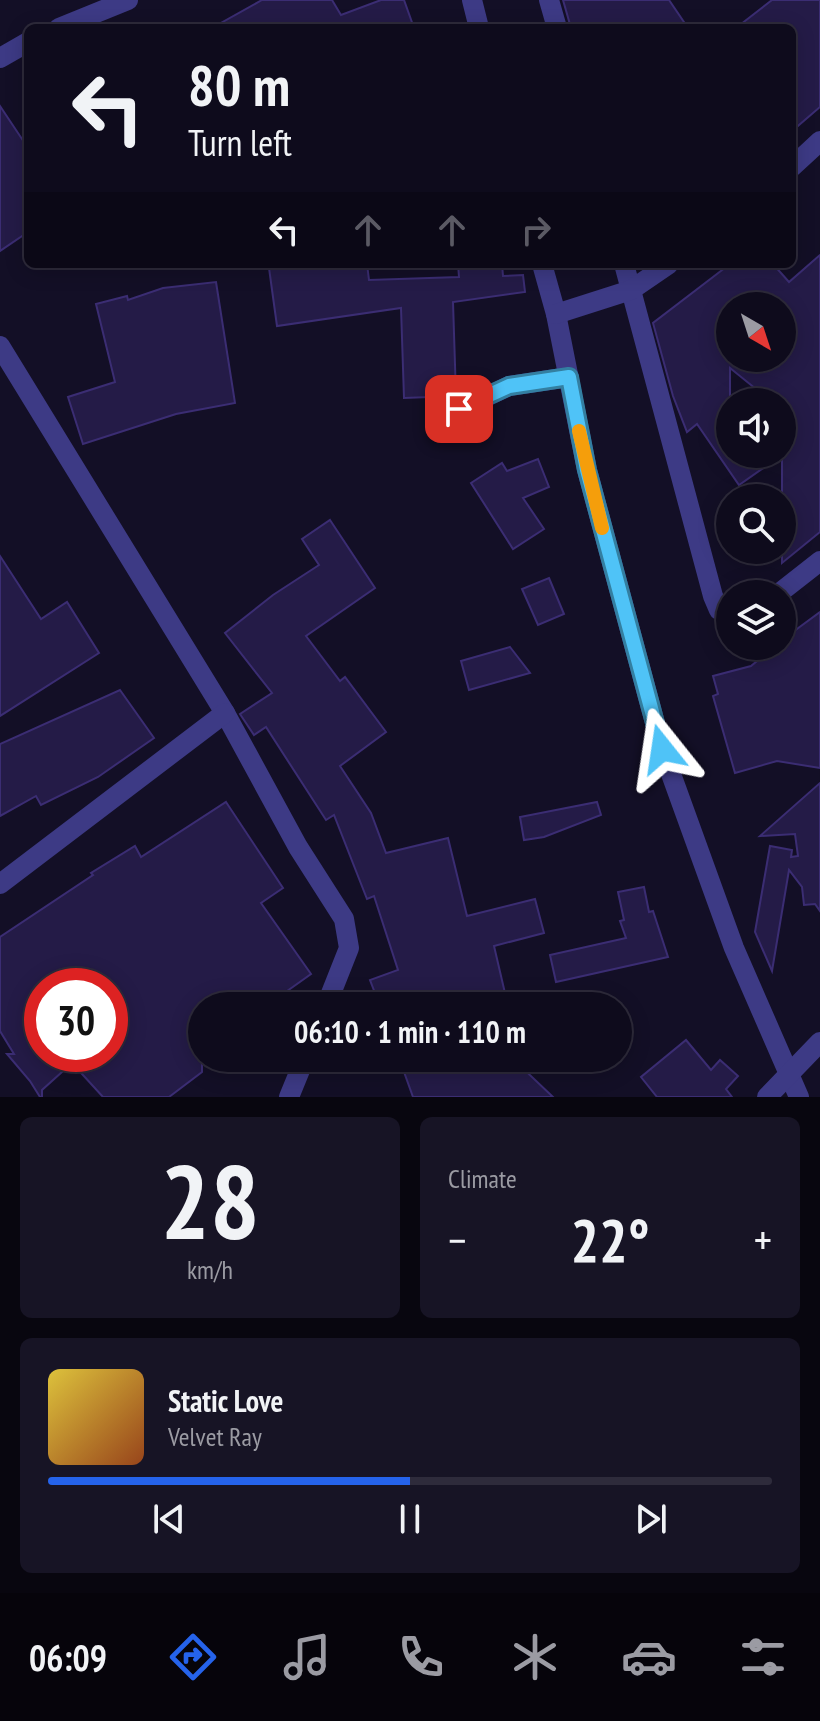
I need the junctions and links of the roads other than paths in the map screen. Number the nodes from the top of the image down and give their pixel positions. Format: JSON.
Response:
{"nodes":[{"id":1,"x":128,"y":0,"type":"edge"},
{"id":2,"x":472,"y":0,"type":"edge"},
{"id":3,"x":549,"y":0,"type":"edge"},
{"id":4,"x":69,"y":24,"type":"edge"},
{"id":5,"x":478,"y":24,"type":"edge"},
{"id":6,"x":556,"y":24,"type":"edge"},
{"id":7,"x":24,"y":44,"type":"edge"},
{"id":8,"x":0,"y":58,"type":"edge"},
{"id":9,"x":820,"y":141,"type":"edge"},
{"id":10,"x":796,"y":163,"type":"edge"},
{"id":11,"x":543,"y":268,"type":"edge"},
{"id":12,"x":625,"y":268,"type":"edge"},
{"id":13,"x":663,"y":268,"type":"edge"},
{"id":14,"x":631,"y":290,"type":"junction"},
{"id":15,"x":556,"y":314,"type":"junction"},
{"id":16,"x":0,"y":346,"type":"edge"},
{"id":17,"x":569,"y":377,"type":"junction"},
{"id":18,"x":442,"y":418,"type":"dead end"},
{"id":19,"x":820,"y":561,"type":"edge"},
{"id":20,"x":796,"y":580,"type":"edge"},
{"id":21,"x":716,"y":603,"type":"edge"},
{"id":22,"x":225,"y":713,"type":"junction"},
{"id":23,"x":0,"y":884,"type":"edge"},
{"id":24,"x":332,"y":992,"type":"edge"},
{"id":25,"x":820,"y":1042,"type":"edge"},
{"id":26,"x":299,"y":1072,"type":"edge"},
{"id":27,"x":790,"y":1072,"type":"junction"},
{"id":28,"x":289,"y":1097,"type":"edge"},
{"id":29,"x":767,"y":1097,"type":"edge"},
{"id":30,"x":799,"y":1097,"type":"edge"}],
"edges":[{"from":1,"to":4,"type":"street"},
{"from":2,"to":5,"type":"street"},
{"from":3,"to":6,"type":"street"},
{"from":7,"to":8,"type":"street"},
{"from":9,"to":10,"type":"street"},
{"from":11,"to":15,"type":"street"},
{"from":12,"to":14,"type":"street"},
{"from":13,"to":14,"type":"street"},
{"from":14,"to":15,"type":"street"},
{"from":14,"to":21,"type":"street"},
{"from":15,"to":17,"type":"street"},
{"from":16,"to":22,"type":"street"},
{"from":17,"to":18,"type":"street"},
{"from":17,"to":27,"type":"street"},
{"from":19,"to":20,"type":"street"},
{"from":22,"to":23,"type":"street"},
{"from":22,"to":24,"type":"street"},
{"from":25,"to":27,"type":"street"},
{"from":26,"to":28,"type":"street"},
{"from":27,"to":29,"type":"street"},
{"from":27,"to":30,"type":"street"}]}
